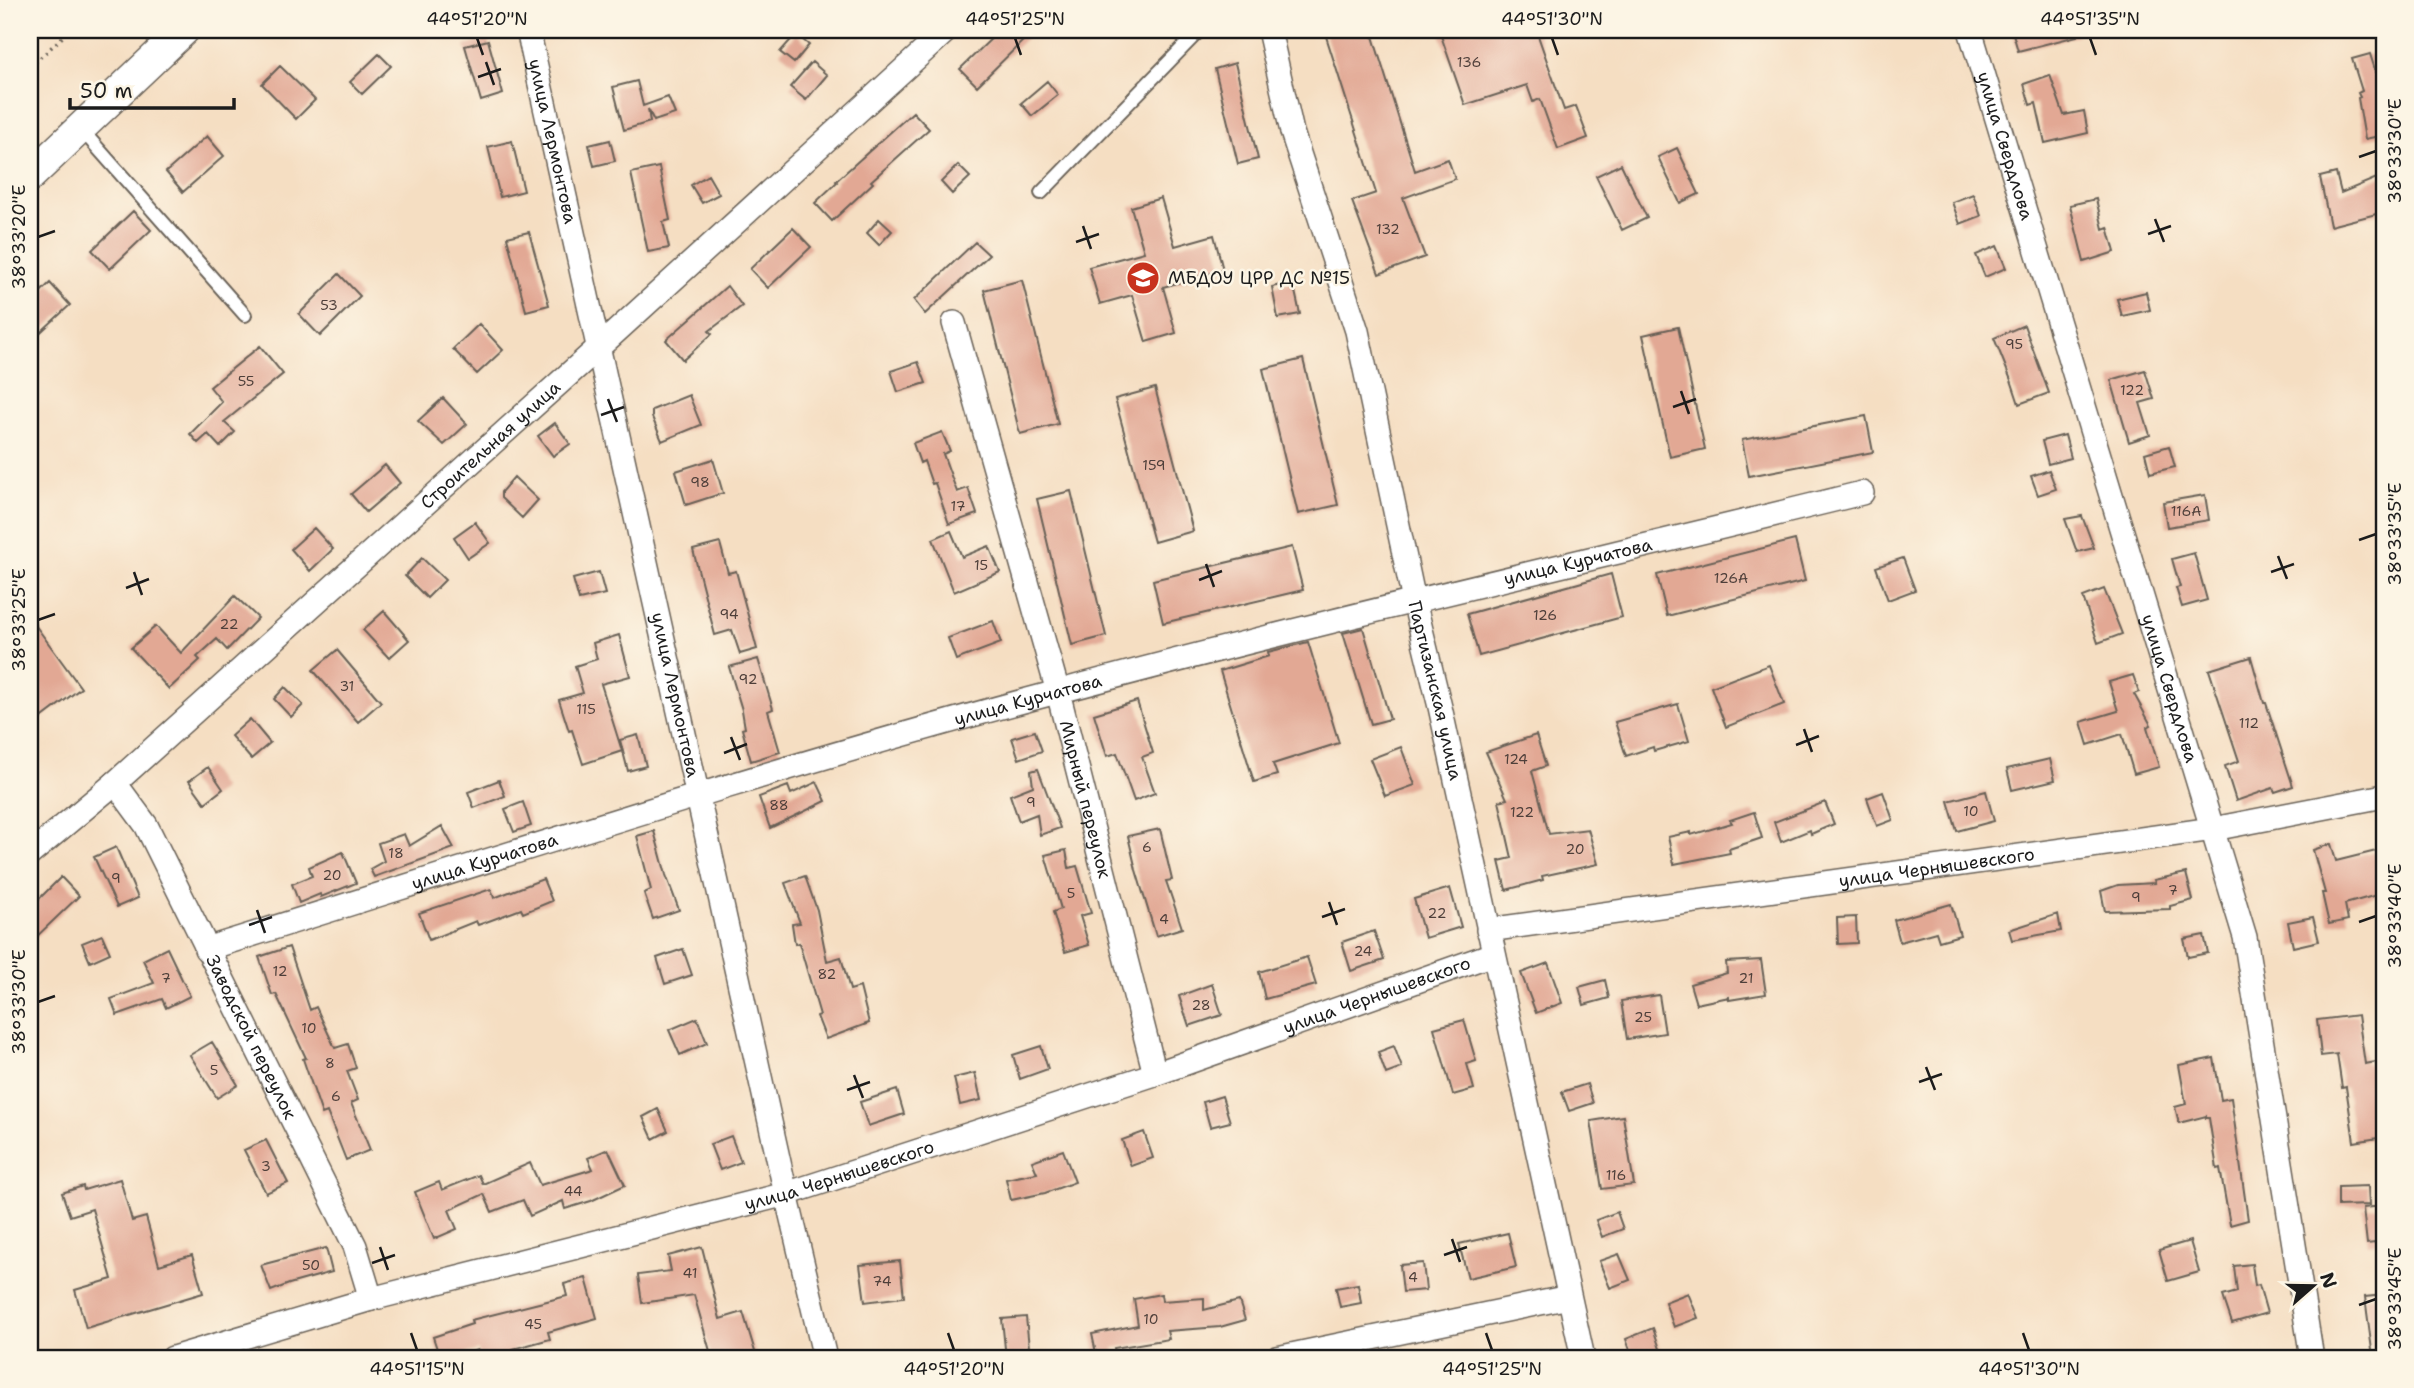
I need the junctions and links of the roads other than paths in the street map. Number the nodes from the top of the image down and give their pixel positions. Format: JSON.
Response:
{"nodes":[{"id":1,"x":184,"y":30,"type":"edge"},
{"id":2,"x":528,"y":30,"type":"edge"},
{"id":3,"x":947,"y":30,"type":"edge"},
{"id":4,"x":1199,"y":30,"type":"edge"},
{"id":5,"x":1269,"y":30,"type":"edge"},
{"id":6,"x":1970,"y":30,"type":"edge"},
{"id":7,"x":80,"y":128,"type":"junction"},
{"id":8,"x":30,"y":176,"type":"edge"},
{"id":9,"x":1041,"y":193,"type":"dead end"},
{"id":10,"x":245,"y":315,"type":"dead end"},
{"id":11,"x":954,"y":323,"type":"dead end"},
{"id":12,"x":598,"y":348,"type":"junction"},
{"id":13,"x":1862,"y":493,"type":"dead end"},
{"id":14,"x":1414,"y":601,"type":"junction"},
{"id":15,"x":1058,"y":692,"type":"junction"},
{"id":16,"x":115,"y":783,"type":"junction"},
{"id":17,"x":699,"y":796,"type":"junction"},
{"id":18,"x":2384,"y":796,"type":"edge"},
{"id":19,"x":2213,"y":829,"type":"junction"},
{"id":20,"x":30,"y":854,"type":"edge"},
{"id":21,"x":1488,"y":930,"type":"junction"},
{"id":22,"x":206,"y":949,"type":"junction"},
{"id":23,"x":1493,"y":954,"type":"junction"},
{"id":24,"x":1155,"y":1074,"type":"junction"},
{"id":25,"x":786,"y":1194,"type":"junction"},
{"id":26,"x":1569,"y":1297,"type":"junction"},
{"id":27,"x":371,"y":1299,"type":"junction"},
{"id":28,"x":173,"y":1358,"type":"edge"},
{"id":29,"x":825,"y":1358,"type":"edge"},
{"id":30,"x":1277,"y":1358,"type":"edge"},
{"id":31,"x":1583,"y":1358,"type":"edge"},
{"id":32,"x":2312,"y":1358,"type":"edge"}],
"edges":[{"from":1,"to":7,"type":"street"},
{"from":2,"to":12,"type":"street","name":"улица Лермонтова"},
{"from":3,"to":12,"type":"street","name":"Строительная улица"},
{"from":4,"to":9,"type":"lane"},
{"from":5,"to":14,"type":"street","name":"Партизанская улица"},
{"from":6,"to":19,"type":"street","name":"улица Свердлова"},
{"from":7,"to":8,"type":"street"},
{"from":7,"to":10,"type":"lane"},
{"from":11,"to":15,"type":"street","name":"Мирный переулок"},
{"from":12,"to":16,"type":"street","name":"Строительная улица"},
{"from":12,"to":17,"type":"street","name":"улица Лермонтова"},
{"from":13,"to":14,"type":"street","name":"улица Курчатова"},
{"from":14,"to":15,"type":"street","name":"улица Курчатова"},
{"from":14,"to":21,"type":"street","name":"Партизанская улица"},
{"from":15,"to":17,"type":"street","name":"улица Курчатова"},
{"from":15,"to":24,"type":"street","name":"Мирный переулок"},
{"from":16,"to":20,"type":"street","name":"Строительная улица"},
{"from":16,"to":22,"type":"street","name":"Заводской переулок"},
{"from":17,"to":22,"type":"street","name":"улица Курчатова"},
{"from":17,"to":25,"type":"street","name":"улица Лермонтова"},
{"from":18,"to":19,"type":"street","name":"улица Чернышевского"},
{"from":19,"to":21,"type":"street","name":"улица Чернышевского"},
{"from":19,"to":32,"type":"street","name":"улица Свердлова"},
{"from":21,"to":23,"type":"street","name":"Партизанская улица"},
{"from":22,"to":27,"type":"street","name":"Заводской переулок"},
{"from":23,"to":24,"type":"street","name":"улица Чернышевского"},
{"from":23,"to":26,"type":"street","name":"Партизанская улица"},
{"from":24,"to":25,"type":"street","name":"улица Чернышевского"},
{"from":25,"to":27,"type":"street","name":"улица Чернышевского"},
{"from":25,"to":29,"type":"street","name":"улица Лермонтова"},
{"from":26,"to":30,"type":"street"},
{"from":26,"to":31,"type":"street","name":"Партизанская улица"},
{"from":27,"to":28,"type":"street","name":"улица Чернышевского"}]}
